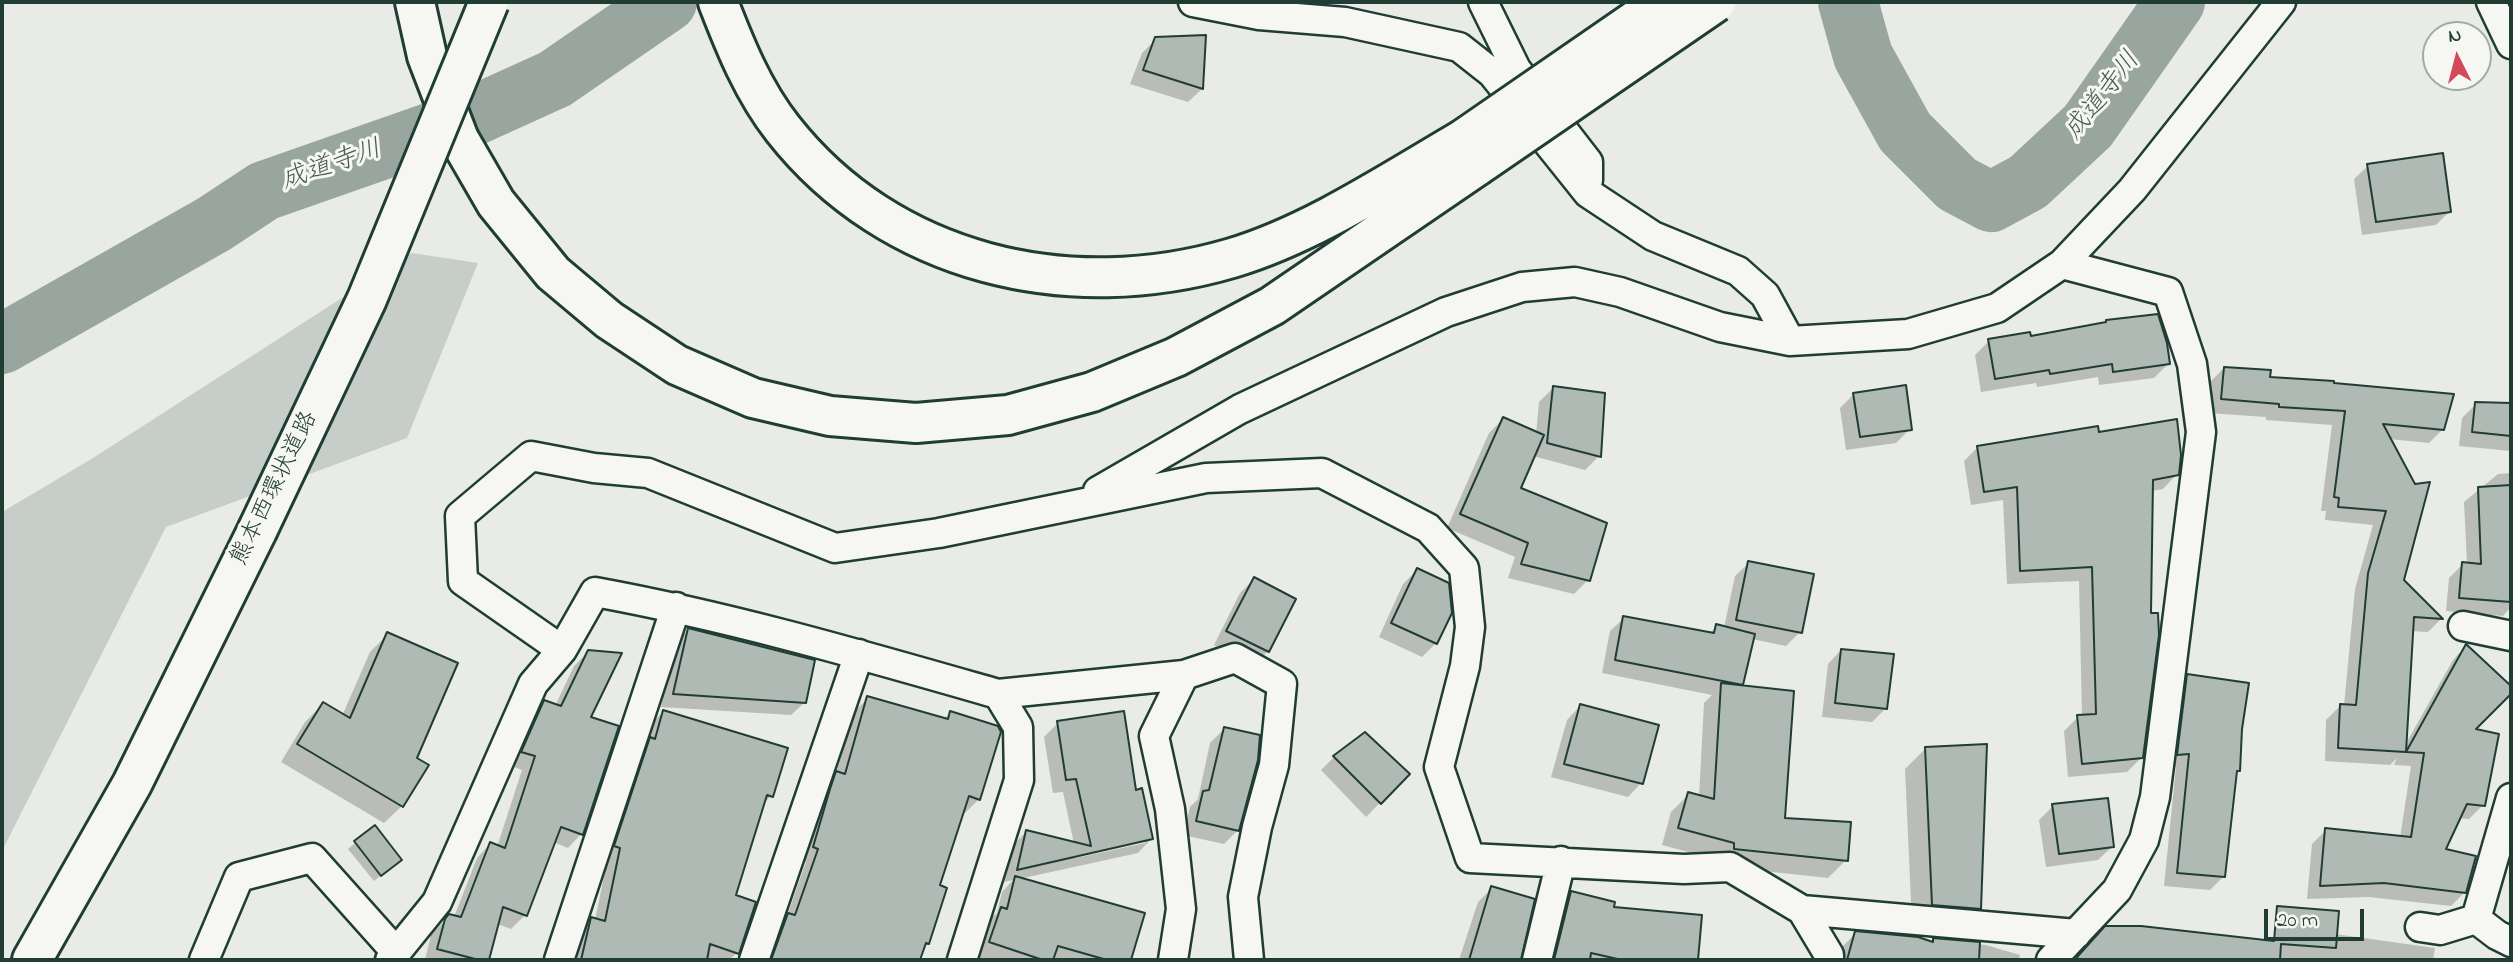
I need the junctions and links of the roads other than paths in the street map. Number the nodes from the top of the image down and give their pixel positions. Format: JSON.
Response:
{"nodes":[{"id":1,"x":415,"y":2,"type":"edge"},
{"id":2,"x":489,"y":2,"type":"edge"},
{"id":3,"x":718,"y":2,"type":"edge"},
{"id":4,"x":1193,"y":2,"type":"edge"},
{"id":5,"x":1483,"y":2,"type":"edge"},
{"id":6,"x":1662,"y":2,"type":"edge"},
{"id":7,"x":1716,"y":2,"type":"edge"},
{"id":8,"x":2281,"y":2,"type":"edge"},
{"id":9,"x":2491,"y":2,"type":"edge"},
{"id":10,"x":2511,"y":44,"type":"edge"},
{"id":11,"x":1470,"y":153,"type":"junction"},
{"id":12,"x":1588,"y":193,"type":"junction"},
{"id":13,"x":2063,"y":264,"type":"junction"},
{"id":14,"x":1790,"y":341,"type":"junction"},
{"id":15,"x":1073,"y":506,"type":"junction"},
{"id":16,"x":676,"y":607,"type":"junction"},
{"id":17,"x":2463,"y":626,"type":"dead end"},
{"id":18,"x":2511,"y":636,"type":"edge"},
{"id":19,"x":562,"y":650,"type":"junction"},
{"id":20,"x":859,"y":654,"type":"junction"},
{"id":21,"x":1184,"y":675,"type":"junction"},
{"id":22,"x":998,"y":694,"type":"junction"},
{"id":23,"x":2511,"y":798,"type":"edge"},
{"id":24,"x":1561,"y":861,"type":"junction"},
{"id":25,"x":1802,"y":910,"type":"junction"},
{"id":26,"x":2476,"y":919,"type":"junction"},
{"id":27,"x":2420,"y":927,"type":"dead end"},
{"id":28,"x":2076,"y":934,"type":"junction"},
{"id":29,"x":2511,"y":942,"type":"edge"},
{"id":30,"x":393,"y":956,"type":"edge"},
{"id":31,"x":32,"y":960,"type":"edge"},
{"id":32,"x":204,"y":960,"type":"edge"},
{"id":33,"x":559,"y":960,"type":"edge"},
{"id":34,"x":754,"y":960,"type":"edge"},
{"id":35,"x":962,"y":960,"type":"edge"},
{"id":36,"x":1173,"y":960,"type":"edge"},
{"id":37,"x":1249,"y":960,"type":"edge"},
{"id":38,"x":1537,"y":960,"type":"edge"},
{"id":39,"x":1829,"y":960,"type":"edge"},
{"id":40,"x":2051,"y":960,"type":"edge"}],
"edges":[{"from":1,"to":11,"type":"highway"},
{"from":2,"to":31,"type":"highway","name":"熊本西環状道路","bridge":true},
{"from":3,"to":11,"type":"highway"},
{"from":4,"to":12,"type":"street"},
{"from":5,"to":12,"type":"street"},
{"from":6,"to":11,"type":"highway","bridge":true},
{"from":7,"to":11,"type":"highway","bridge":true},
{"from":8,"to":13,"type":"street"},
{"from":9,"to":10,"type":"street"},
{"from":12,"to":14,"type":"street"},
{"from":13,"to":14,"type":"street"},
{"from":13,"to":28,"type":"street"},
{"from":14,"to":15,"type":"street"},
{"from":15,"to":19,"type":"street"},
{"from":15,"to":24,"type":"street"},
{"from":16,"to":19,"type":"street"},
{"from":16,"to":20,"type":"street"},
{"from":16,"to":33,"type":"street"},
{"from":17,"to":18,"type":"street"},
{"from":19,"to":30,"type":"street"},
{"from":20,"to":22,"type":"street"},
{"from":20,"to":34,"type":"street"},
{"from":21,"to":22,"type":"street"},
{"from":21,"to":36,"type":"street"},
{"from":21,"to":37,"type":"street"},
{"from":22,"to":35,"type":"street"},
{"from":23,"to":26,"type":"street"},
{"from":24,"to":25,"type":"street"},
{"from":24,"to":38,"type":"street"},
{"from":25,"to":28,"type":"street"},
{"from":25,"to":39,"type":"street"},
{"from":26,"to":27,"type":"street"},
{"from":26,"to":29,"type":"street"},
{"from":28,"to":40,"type":"street"},
{"from":30,"to":32,"type":"street"}]}
